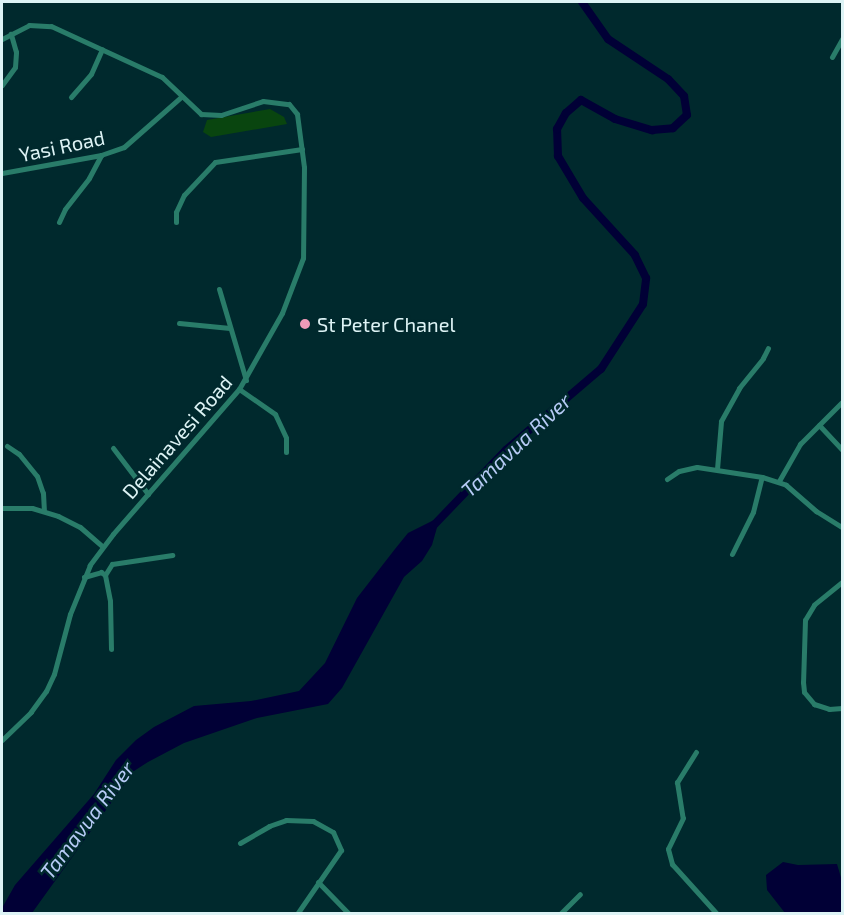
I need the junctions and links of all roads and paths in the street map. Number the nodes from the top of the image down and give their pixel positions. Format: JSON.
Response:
{"nodes":[{"id":1,"x":11,"y":34,"type":"junction"},
{"id":2,"x":2,"y":39,"type":"edge"},
{"id":3,"x":843,"y":39,"type":"edge"},
{"id":4,"x":102,"y":49,"type":"junction"},
{"id":5,"x":832,"y":57,"type":"dead end"},
{"id":6,"x":2,"y":85,"type":"edge"},
{"id":7,"x":70,"y":97,"type":"dead end"},
{"id":8,"x":182,"y":97,"type":"junction"},
{"id":9,"x":302,"y":149,"type":"junction"},
{"id":10,"x":101,"y":155,"type":"junction"},
{"id":11,"x":2,"y":173,"type":"edge"},
{"id":12,"x":59,"y":222,"type":"dead end"},
{"id":13,"x":176,"y":222,"type":"dead end"},
{"id":14,"x":219,"y":289,"type":"dead end"},
{"id":15,"x":178,"y":323,"type":"dead end"},
{"id":16,"x":230,"y":328,"type":"junction"},
{"id":17,"x":768,"y":348,"type":"dead end"},
{"id":18,"x":246,"y":380,"type":"junction"},
{"id":19,"x":240,"y":389,"type":"junction"},
{"id":20,"x":843,"y":402,"type":"edge"},
{"id":21,"x":819,"y":425,"type":"junction"},
{"id":22,"x":8,"y":446,"type":"dead end"},
{"id":23,"x":113,"y":448,"type":"dead end"},
{"id":24,"x":843,"y":450,"type":"edge"},
{"id":25,"x":286,"y":452,"type":"dead end"},
{"id":26,"x":717,"y":469,"type":"junction"},
{"id":27,"x":762,"y":477,"type":"junction"},
{"id":28,"x":667,"y":479,"type":"dead end"},
{"id":29,"x":778,"y":481,"type":"junction"},
{"id":30,"x":148,"y":494,"type":"junction"},
{"id":31,"x":2,"y":508,"type":"edge"},
{"id":32,"x":44,"y":510,"type":"junction"},
{"id":33,"x":843,"y":527,"type":"edge"},
{"id":34,"x":103,"y":547,"type":"junction"},
{"id":35,"x":732,"y":554,"type":"dead end"},
{"id":36,"x":172,"y":555,"type":"dead end"},
{"id":37,"x":105,"y":575,"type":"junction"},
{"id":38,"x":84,"y":577,"type":"junction"},
{"id":39,"x":843,"y":582,"type":"edge"},
{"id":40,"x":111,"y":649,"type":"dead end"},
{"id":41,"x":843,"y":708,"type":"edge"},
{"id":42,"x":2,"y":740,"type":"edge"},
{"id":43,"x":696,"y":752,"type":"dead end"},
{"id":44,"x":240,"y":843,"type":"dead end"},
{"id":45,"x":318,"y":882,"type":"junction"},
{"id":46,"x":580,"y":894,"type":"dead end"},
{"id":47,"x":297,"y":914,"type":"edge"},
{"id":48,"x":349,"y":914,"type":"edge"},
{"id":49,"x":560,"y":914,"type":"edge"},
{"id":50,"x":717,"y":914,"type":"edge"}],
"edges":[{"from":1,"to":2,"type":"street","name":"Delainavesi Road"},
{"from":1,"to":4,"type":"street","name":"Delainavesi Road"},
{"from":1,"to":6,"type":"street"},
{"from":3,"to":5,"type":"street"},
{"from":4,"to":7,"type":"street"},
{"from":4,"to":8,"type":"street","name":"Delainavesi Road"},
{"from":8,"to":9,"type":"street","name":"Delainavesi Road"},
{"from":8,"to":10,"type":"street","name":"Yasi Road"},
{"from":9,"to":13,"type":"street"},
{"from":9,"to":18,"type":"street","name":"Delainavesi Road"},
{"from":10,"to":11,"type":"street","name":"Yasi Road"},
{"from":10,"to":12,"type":"street"},
{"from":14,"to":16,"type":"street"},
{"from":15,"to":16,"type":"street"},
{"from":16,"to":18,"type":"street"},
{"from":17,"to":26,"type":"street"},
{"from":18,"to":19,"type":"street","name":"Delainavesi Road"},
{"from":19,"to":25,"type":"street"},
{"from":19,"to":30,"type":"street","name":"Delainavesi Road"},
{"from":20,"to":21,"type":"street"},
{"from":21,"to":24,"type":"street"},
{"from":21,"to":29,"type":"street"},
{"from":22,"to":32,"type":"street"},
{"from":23,"to":30,"type":"street"},
{"from":26,"to":27,"type":"street"},
{"from":26,"to":28,"type":"street"},
{"from":27,"to":29,"type":"street"},
{"from":27,"to":35,"type":"street"},
{"from":29,"to":33,"type":"street"},
{"from":30,"to":34,"type":"street","name":"Delainavesi Road"},
{"from":31,"to":32,"type":"street"},
{"from":32,"to":34,"type":"street"},
{"from":34,"to":38,"type":"street","name":"Delainavesi Road"},
{"from":36,"to":37,"type":"street"},
{"from":37,"to":38,"type":"street"},
{"from":37,"to":40,"type":"street"},
{"from":38,"to":42,"type":"street","name":"Delainavesi Road"},
{"from":39,"to":41,"type":"street"},
{"from":43,"to":50,"type":"street"},
{"from":44,"to":45,"type":"street"},
{"from":45,"to":47,"type":"street"},
{"from":45,"to":48,"type":"street"},
{"from":46,"to":49,"type":"street"}]}
